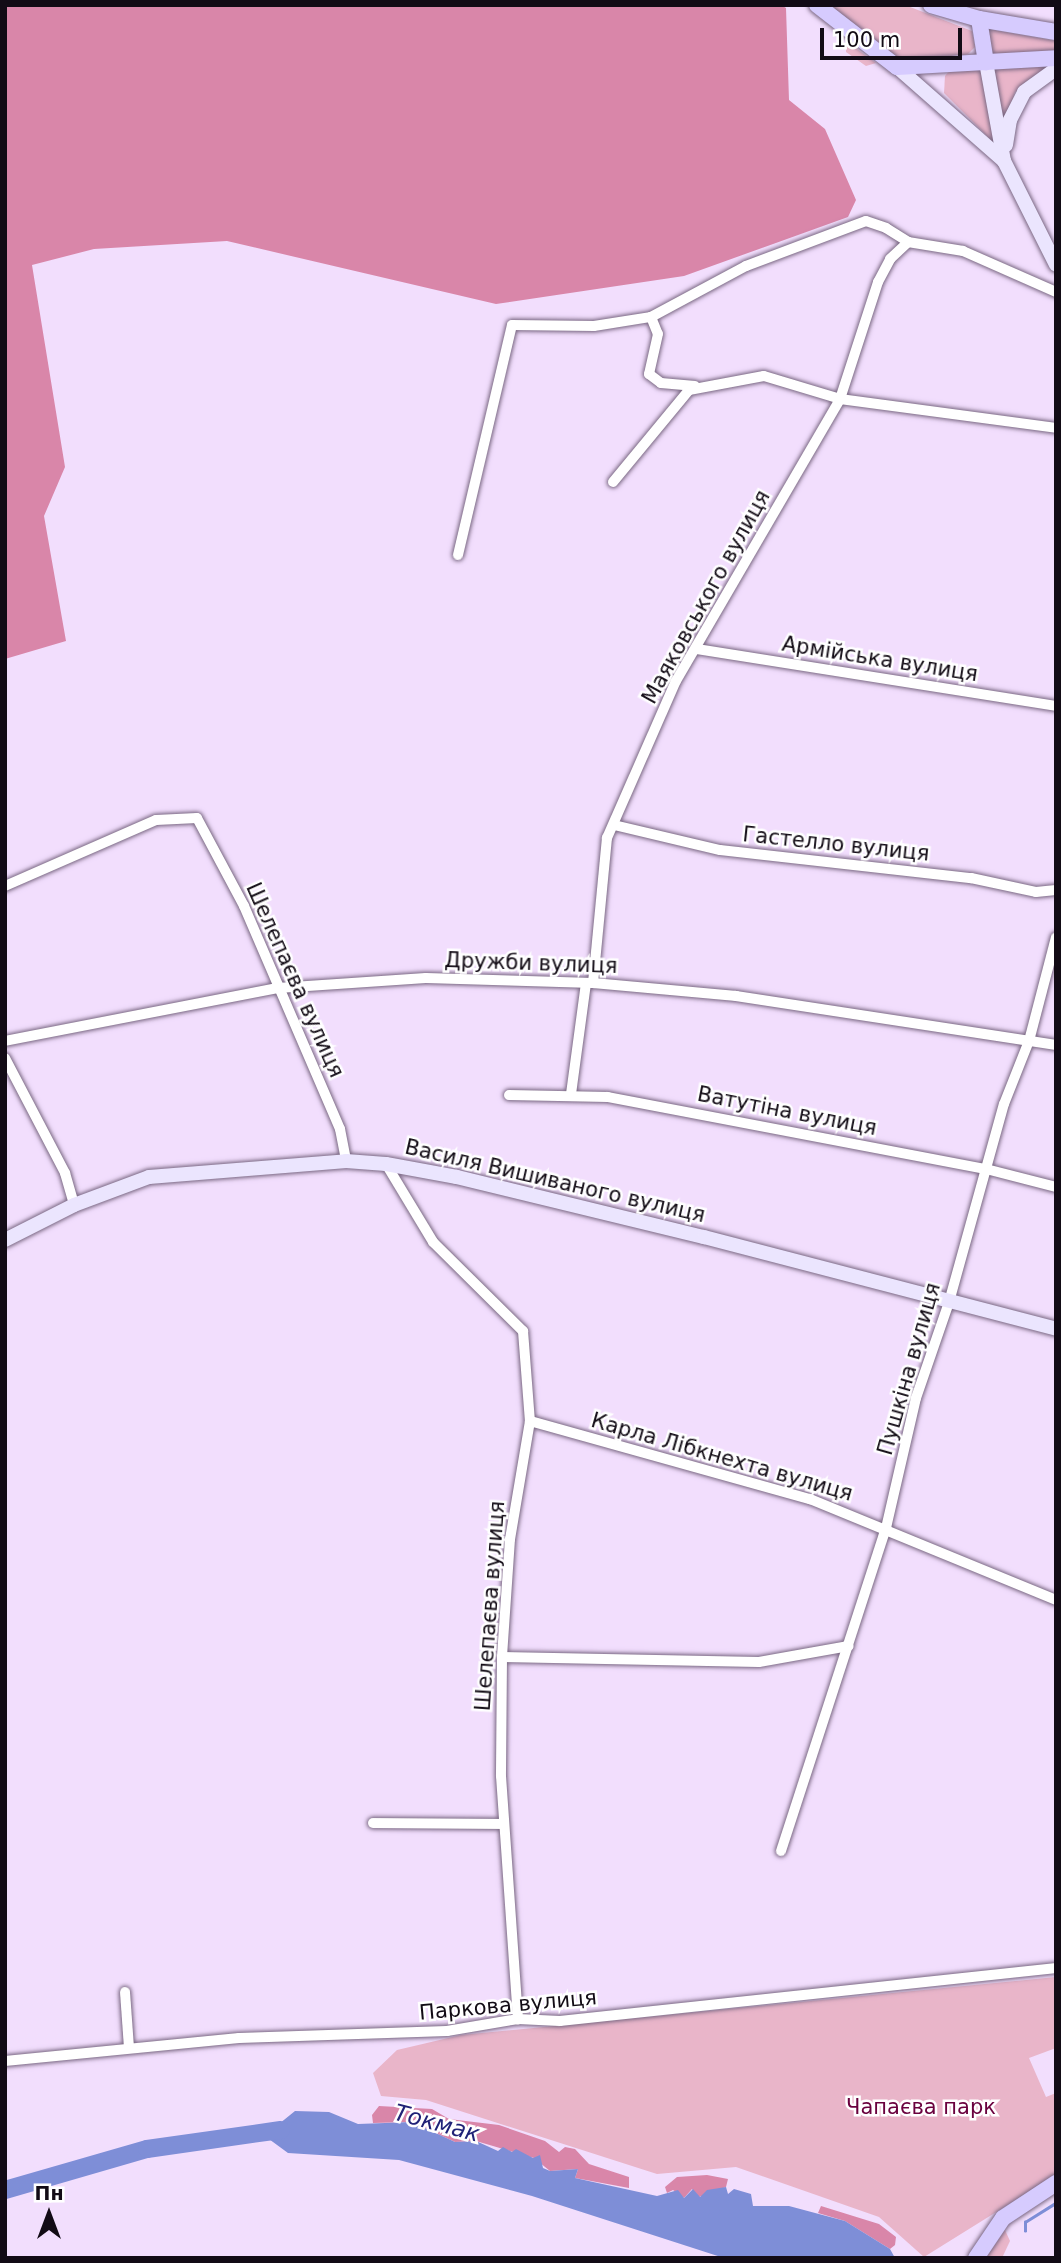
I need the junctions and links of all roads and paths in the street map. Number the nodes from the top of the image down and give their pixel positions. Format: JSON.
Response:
{"nodes":[{"id":1,"x":931,"y":5,"type":"edge"},
{"id":2,"x":824,"y":8,"type":"edge"},
{"id":3,"x":979,"y":19,"type":"junction"},
{"id":4,"x":1056,"y":32,"type":"edge"},
{"id":5,"x":1056,"y":58,"type":"edge"},
{"id":6,"x":986,"y":62,"type":"junction"},
{"id":7,"x":897,"y":67,"type":"junction"},
{"id":8,"x":1056,"y":69,"type":"edge"},
{"id":9,"x":1004,"y":161,"type":"junction"},
{"id":10,"x":908,"y":242,"type":"junction"},
{"id":11,"x":1056,"y":265,"type":"edge"},
{"id":12,"x":1056,"y":292,"type":"edge"},
{"id":13,"x":651,"y":317,"type":"junction"},
{"id":14,"x":712,"y":384,"type":"junction"},
{"id":15,"x":840,"y":399,"type":"junction"},
{"id":16,"x":1056,"y":428,"type":"edge"},
{"id":17,"x":613,"y":482,"type":"dead end"},
{"id":18,"x":458,"y":555,"type":"dead end"},
{"id":19,"x":697,"y":649,"type":"junction"},
{"id":20,"x":1056,"y":706,"type":"edge"},
{"id":21,"x":614,"y":825,"type":"junction"},
{"id":22,"x":5,"y":886,"type":"edge"},
{"id":23,"x":1056,"y":890,"type":"edge"},
{"id":24,"x":1056,"y":937,"type":"edge"},
{"id":25,"x":589,"y":983,"type":"junction"},
{"id":26,"x":278,"y":988,"type":"junction"},
{"id":27,"x":5,"y":1041,"type":"edge"},
{"id":28,"x":1029,"y":1041,"type":"junction"},
{"id":29,"x":1056,"y":1045,"type":"edge"},
{"id":30,"x":5,"y":1059,"type":"edge"},
{"id":31,"x":571,"y":1094,"type":"junction"},
{"id":32,"x":509,"y":1095,"type":"dead end"},
{"id":33,"x":346,"y":1161,"type":"junction"},
{"id":34,"x":386,"y":1164,"type":"junction"},
{"id":35,"x":986,"y":1169,"type":"junction"},
{"id":36,"x":1056,"y":1186,"type":"edge"},
{"id":37,"x":74,"y":1205,"type":"junction"},
{"id":38,"x":5,"y":1240,"type":"edge"},
{"id":39,"x":949,"y":1302,"type":"junction"},
{"id":40,"x":1056,"y":1329,"type":"edge"},
{"id":41,"x":530,"y":1421,"type":"junction"},
{"id":42,"x":886,"y":1528,"type":"junction"},
{"id":43,"x":1056,"y":1600,"type":"edge"},
{"id":44,"x":849,"y":1646,"type":"junction"},
{"id":45,"x":502,"y":1657,"type":"junction"},
{"id":46,"x":373,"y":1823,"type":"dead end"},
{"id":47,"x":503,"y":1824,"type":"junction"},
{"id":48,"x":781,"y":1851,"type":"dead end"},
{"id":49,"x":1056,"y":1968,"type":"edge"},
{"id":50,"x":125,"y":1992,"type":"dead end"},
{"id":51,"x":517,"y":2019,"type":"junction"},
{"id":52,"x":129,"y":2048,"type":"junction"},
{"id":53,"x":5,"y":2062,"type":"edge"},
{"id":54,"x":1056,"y":2183,"type":"edge"},
{"id":55,"x":976,"y":2258,"type":"edge"}],
"edges":[{"from":1,"to":3,"type":"main road"},
{"from":2,"to":7,"type":"main road"},
{"from":3,"to":4,"type":"main road"},
{"from":3,"to":6,"type":"main road"},
{"from":5,"to":6,"type":"main road"},
{"from":6,"to":7,"type":"main road"},
{"from":6,"to":9,"type":"street"},
{"from":7,"to":9,"type":"street"},
{"from":8,"to":9,"type":"street"},
{"from":9,"to":11,"type":"street"},
{"from":10,"to":12,"type":"street"},
{"from":10,"to":13,"type":"street"},
{"from":10,"to":15,"type":"street","name":"Маяковського вулиця"},
{"from":13,"to":14,"type":"street"},
{"from":13,"to":18,"type":"street"},
{"from":14,"to":15,"type":"street"},
{"from":14,"to":17,"type":"street"},
{"from":15,"to":16,"type":"street"},
{"from":15,"to":19,"type":"street","name":"Маяковського вулиця"},
{"from":19,"to":20,"type":"street","name":"Армійська вулиця"},
{"from":19,"to":21,"type":"street","name":"Маяковського вулиця"},
{"from":21,"to":23,"type":"street","name":"Гастелло вулиця"},
{"from":21,"to":25,"type":"street","name":"Маяковського вулиця"},
{"from":22,"to":26,"type":"street","name":"Шелепаєва вулиця"},
{"from":24,"to":28,"type":"street","name":"Пушкіна вулиця"},
{"from":25,"to":26,"type":"street","name":"Дружби вулиця"},
{"from":25,"to":28,"type":"street","name":"Дружби вулиця"},
{"from":25,"to":31,"type":"street","name":"Маяковського вулиця"},
{"from":26,"to":27,"type":"street","name":"Дружби вулиця"},
{"from":26,"to":33,"type":"street","name":"Шелепаєва вулиця"},
{"from":28,"to":29,"type":"street","name":"Дружби вулиця"},
{"from":28,"to":35,"type":"street","name":"Пушкіна вулиця"},
{"from":30,"to":37,"type":"street"},
{"from":31,"to":32,"type":"street","name":"Ватутіна вулиця"},
{"from":31,"to":35,"type":"street","name":"Ватутіна вулиця"},
{"from":33,"to":34,"type":"street","name":"Василя Вишиваного вулиця"},
{"from":33,"to":37,"type":"street","name":"Василя Вишиваного вулиця"},
{"from":34,"to":39,"type":"street","name":"Василя Вишиваного вулиця"},
{"from":34,"to":41,"type":"street","name":"Шелепаєва вулиця"},
{"from":35,"to":36,"type":"street","name":"Ватутіна вулиця"},
{"from":35,"to":39,"type":"street","name":"Пушкіна вулиця"},
{"from":37,"to":38,"type":"street","name":"Василя Вишиваного вулиця"},
{"from":39,"to":40,"type":"street","name":"Василя Вишиваного вулиця"},
{"from":39,"to":42,"type":"street","name":"Пушкіна вулиця"},
{"from":41,"to":42,"type":"street","name":"Карла Лібкнехта вулиця"},
{"from":41,"to":45,"type":"street","name":"Шелепаєва вулиця"},
{"from":42,"to":43,"type":"street","name":"Карла Лібкнехта вулиця"},
{"from":42,"to":44,"type":"street","name":"Пушкіна вулиця"},
{"from":44,"to":45,"type":"street"},
{"from":44,"to":48,"type":"street","name":"Пушкіна вулиця"},
{"from":45,"to":47,"type":"street","name":"Шелепаєва вулиця"},
{"from":46,"to":47,"type":"street"},
{"from":47,"to":51,"type":"street","name":"Шелепаєва вулиця"},
{"from":49,"to":51,"type":"street","name":"Паркова вулиця"},
{"from":50,"to":52,"type":"street"},
{"from":51,"to":52,"type":"street","name":"Паркова вулиця"},
{"from":52,"to":53,"type":"street","name":"Паркова вулиця"},
{"from":54,"to":55,"type":"main road"}]}
